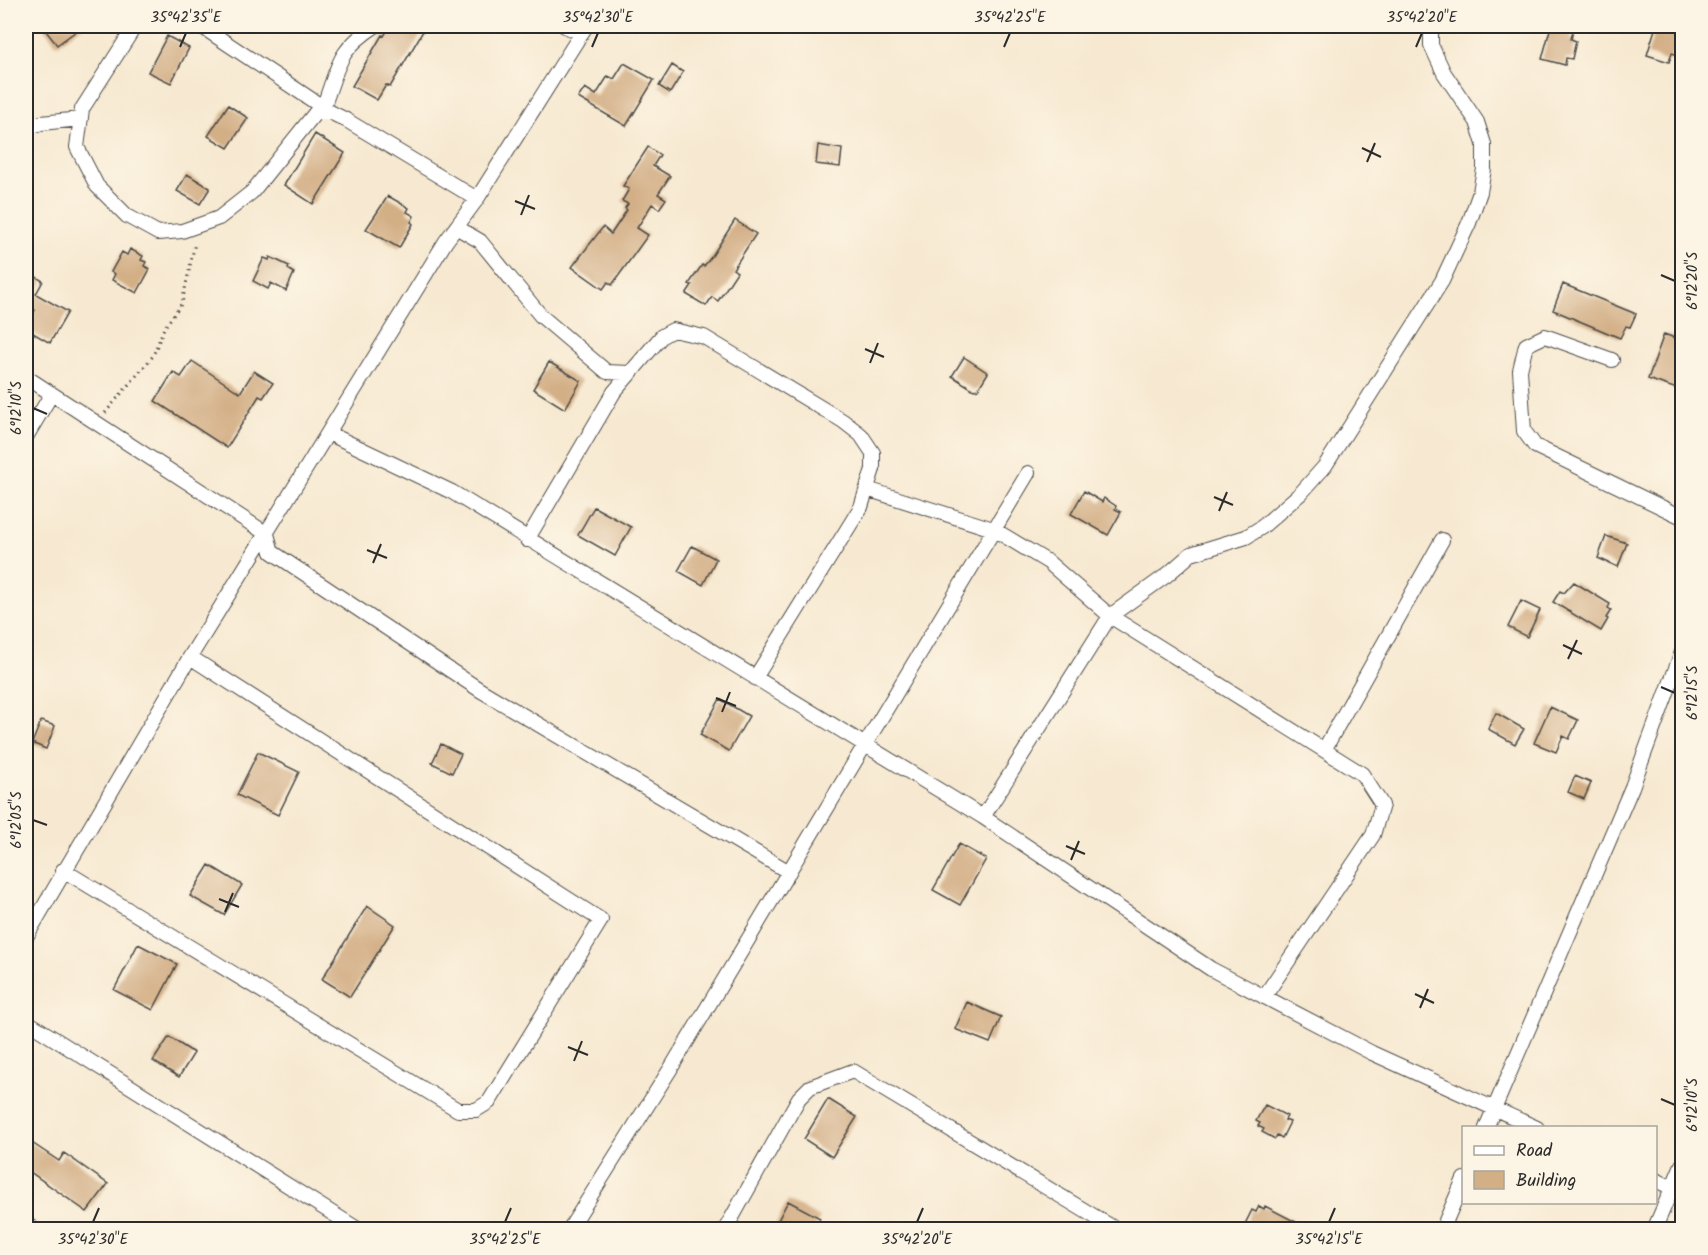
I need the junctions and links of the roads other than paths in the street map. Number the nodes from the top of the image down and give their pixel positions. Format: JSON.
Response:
{"nodes":[{"id":1,"x":135,"y":26,"type":"edge"},
{"id":2,"x":201,"y":26,"type":"edge"},
{"id":3,"x":375,"y":26,"type":"edge"},
{"id":4,"x":565,"y":26,"type":"edge"},
{"id":5,"x":1431,"y":26,"type":"edge"},
{"id":6,"x":584,"y":29,"type":"edge"},
{"id":7,"x":327,"y":109,"type":"junction"},
{"id":8,"x":81,"y":119,"type":"junction"},
{"id":9,"x":26,"y":128,"type":"edge"},
{"id":10,"x":477,"y":199,"type":"junction"},
{"id":11,"x":456,"y":227,"type":"junction"},
{"id":12,"x":1612,"y":360,"type":"dead end"},
{"id":13,"x":630,"y":373,"type":"junction"},
{"id":14,"x":26,"y":377,"type":"edge"},
{"id":15,"x":51,"y":395,"type":"junction"},
{"id":16,"x":330,"y":434,"type":"junction"},
{"id":17,"x":26,"y":437,"type":"edge"},
{"id":18,"x":1028,"y":473,"type":"dead end"},
{"id":19,"x":867,"y":489,"type":"junction"},
{"id":20,"x":1683,"y":518,"type":"edge"},
{"id":21,"x":993,"y":529,"type":"junction"},
{"id":22,"x":267,"y":534,"type":"junction"},
{"id":23,"x":527,"y":540,"type":"junction"},
{"id":24,"x":1442,"y":540,"type":"dead end"},
{"id":25,"x":1110,"y":616,"type":"junction"},
{"id":26,"x":1683,"y":652,"type":"edge"},
{"id":27,"x":190,"y":657,"type":"junction"},
{"id":28,"x":755,"y":678,"type":"junction"},
{"id":29,"x":867,"y":744,"type":"junction"},
{"id":30,"x":1324,"y":750,"type":"junction"},
{"id":31,"x":983,"y":817,"type":"junction"},
{"id":32,"x":63,"y":870,"type":"junction"},
{"id":33,"x":789,"y":872,"type":"junction"},
{"id":34,"x":26,"y":937,"type":"edge"},
{"id":35,"x":1264,"y":997,"type":"junction"},
{"id":36,"x":26,"y":1021,"type":"edge"},
{"id":37,"x":1494,"y":1108,"type":"junction"},
{"id":38,"x":1487,"y":1126,"type":"edge"},
{"id":39,"x":1533,"y":1126,"type":"edge"},
{"id":40,"x":1683,"y":1165,"type":"edge"},
{"id":41,"x":1657,"y":1180,"type":"edge"},
{"id":42,"x":1462,"y":1184,"type":"edge"},
{"id":43,"x":1672,"y":1188,"type":"junction"},
{"id":44,"x":26,"y":1223,"type":"edge"},
{"id":45,"x":34,"y":1230,"type":"edge"},
{"id":46,"x":359,"y":1230,"type":"edge"},
{"id":47,"x":568,"y":1230,"type":"edge"},
{"id":48,"x":724,"y":1230,"type":"edge"},
{"id":49,"x":1117,"y":1230,"type":"edge"},
{"id":50,"x":1442,"y":1230,"type":"edge"},
{"id":51,"x":1654,"y":1230,"type":"edge"}],
"edges":[{"from":1,"to":8,"type":"street"},
{"from":2,"to":7,"type":"street"},
{"from":3,"to":7,"type":"street"},
{"from":4,"to":6,"type":"street"},
{"from":5,"to":25,"type":"street"},
{"from":6,"to":10,"type":"street"},
{"from":7,"to":8,"type":"street"},
{"from":7,"to":10,"type":"street"},
{"from":8,"to":9,"type":"street"},
{"from":10,"to":11,"type":"street"},
{"from":11,"to":13,"type":"street"},
{"from":11,"to":16,"type":"street"},
{"from":12,"to":20,"type":"street"},
{"from":13,"to":19,"type":"street"},
{"from":13,"to":23,"type":"street"},
{"from":14,"to":15,"type":"street"},
{"from":15,"to":17,"type":"street"},
{"from":15,"to":22,"type":"street"},
{"from":16,"to":22,"type":"street"},
{"from":16,"to":23,"type":"street"},
{"from":18,"to":21,"type":"street"},
{"from":19,"to":21,"type":"street"},
{"from":19,"to":28,"type":"street"},
{"from":21,"to":25,"type":"street"},
{"from":21,"to":29,"type":"street"},
{"from":22,"to":27,"type":"street"},
{"from":22,"to":33,"type":"street"},
{"from":23,"to":28,"type":"street"},
{"from":24,"to":30,"type":"street"},
{"from":25,"to":30,"type":"street"},
{"from":25,"to":31,"type":"street"},
{"from":26,"to":37,"type":"street"},
{"from":27,"to":32,"type":"street"},
{"from":27,"to":32,"type":"street"},
{"from":28,"to":29,"type":"street"},
{"from":29,"to":31,"type":"street"},
{"from":29,"to":33,"type":"street"},
{"from":30,"to":35,"type":"street"},
{"from":31,"to":35,"type":"street"},
{"from":32,"to":34,"type":"street"},
{"from":33,"to":47,"type":"street"},
{"from":35,"to":37,"type":"street"},
{"from":36,"to":46,"type":"street"},
{"from":37,"to":38,"type":"street"},
{"from":37,"to":39,"type":"street"},
{"from":40,"to":43,"type":"street"},
{"from":41,"to":43,"type":"street"},
{"from":42,"to":50,"type":"street"},
{"from":43,"to":51,"type":"street"},
{"from":44,"to":45,"type":"street"},
{"from":48,"to":49,"type":"street"}]}
